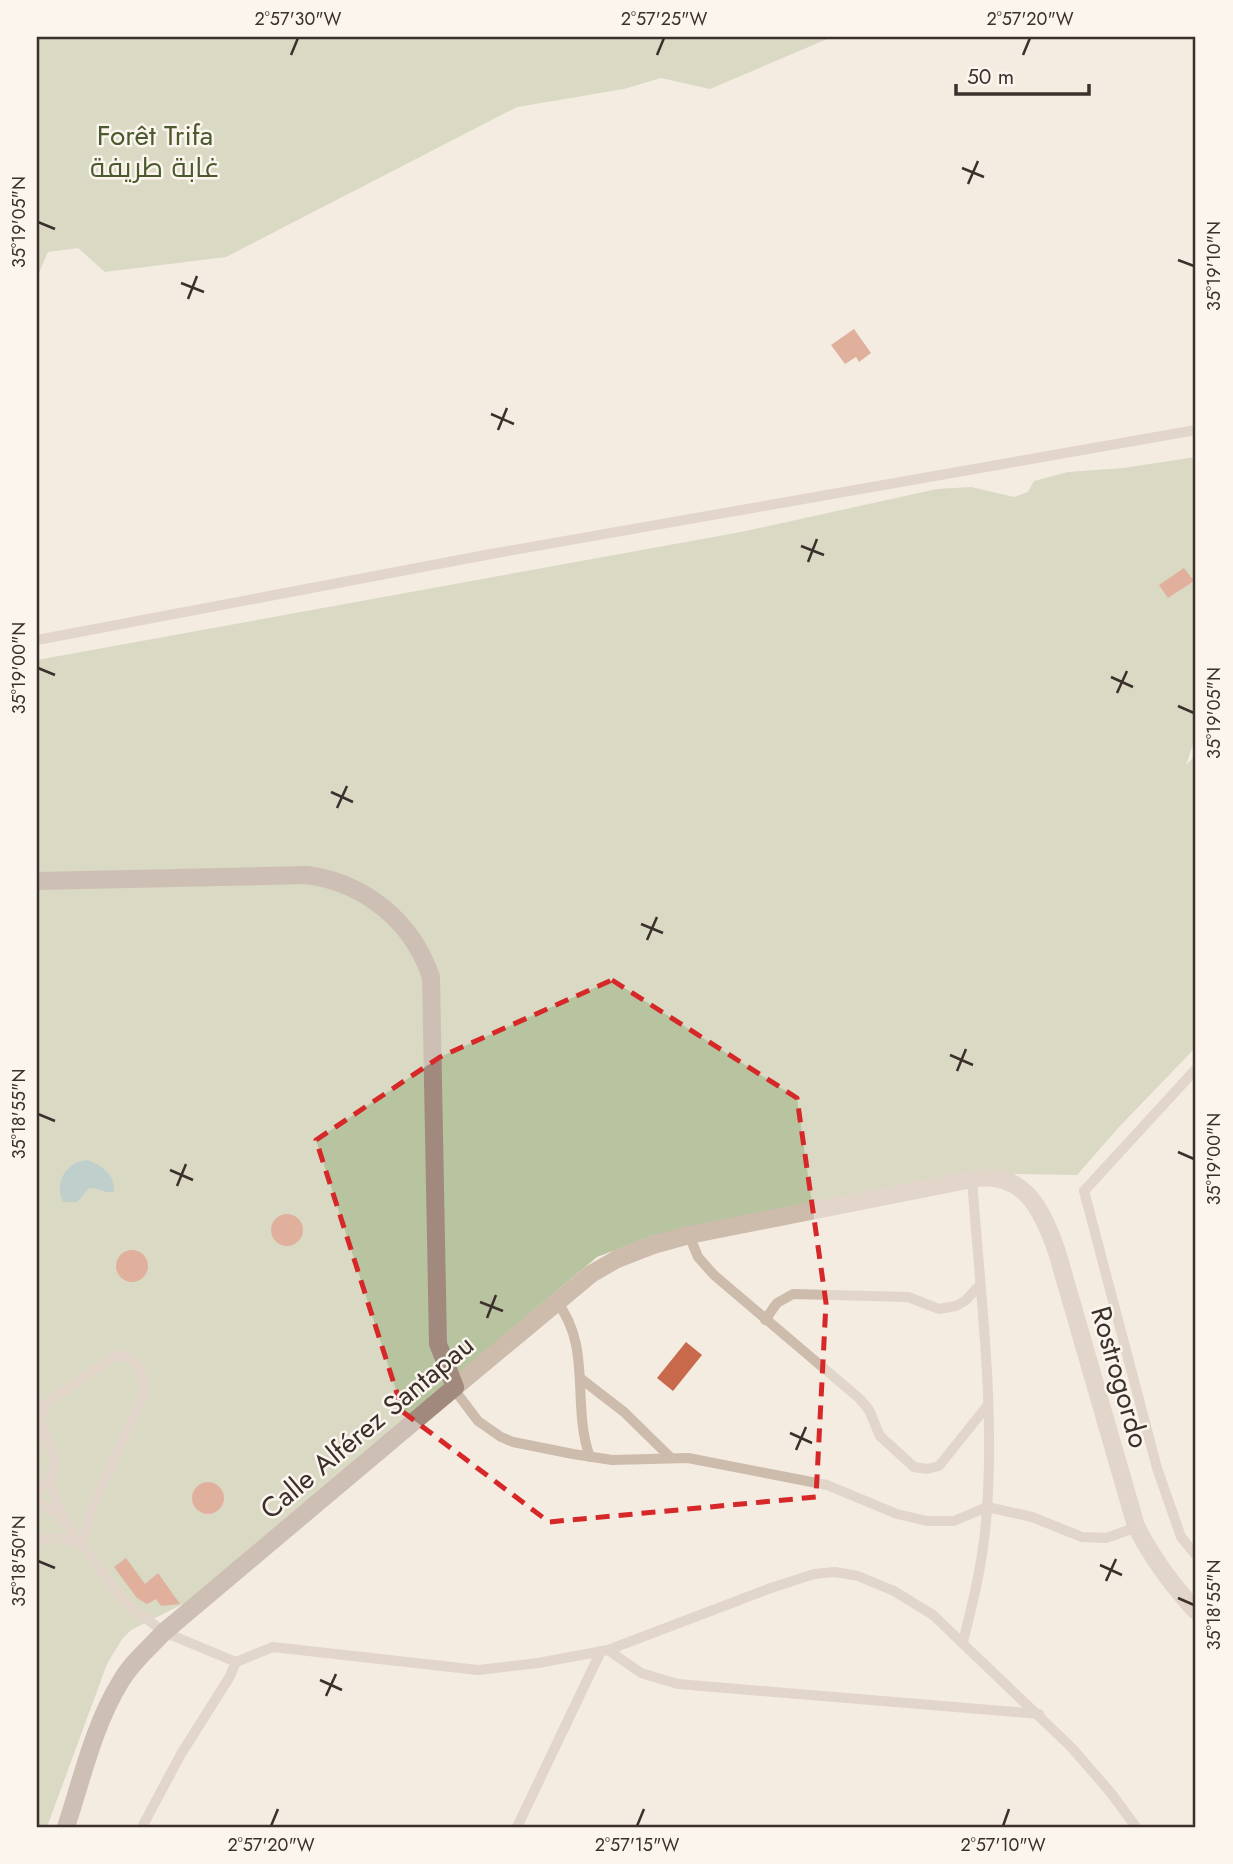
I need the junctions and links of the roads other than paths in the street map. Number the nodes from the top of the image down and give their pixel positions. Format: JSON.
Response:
{"nodes":[{"id":1,"x":1196,"y":430,"type":"edge"},
{"id":2,"x":37,"y":640,"type":"edge"},
{"id":3,"x":37,"y":881,"type":"edge"},
{"id":4,"x":1196,"y":1069,"type":"edge"},
{"id":5,"x":978,"y":1177,"type":"junction"},
{"id":6,"x":688,"y":1235,"type":"junction"},
{"id":7,"x":980,"y":1286,"type":"junction"},
{"id":8,"x":556,"y":1301,"type":"junction"},
{"id":9,"x":765,"y":1320,"type":"junction"},
{"id":10,"x":580,"y":1378,"type":"junction"},
{"id":11,"x":454,"y":1388,"type":"junction"},
{"id":12,"x":987,"y":1406,"type":"junction"},
{"id":13,"x":41,"y":1408,"type":"edge"},
{"id":14,"x":37,"y":1432,"type":"edge"},
{"id":15,"x":47,"y":1440,"type":"junction"},
{"id":16,"x":590,"y":1457,"type":"junction"},
{"id":17,"x":671,"y":1458,"type":"junction"},
{"id":18,"x":54,"y":1470,"type":"junction"},
{"id":19,"x":37,"y":1492,"type":"edge"},
{"id":20,"x":37,"y":1500,"type":"edge"},
{"id":21,"x":987,"y":1507,"type":"junction"},
{"id":22,"x":64,"y":1520,"type":"junction"},
{"id":23,"x":1136,"y":1526,"type":"junction"},
{"id":24,"x":37,"y":1540,"type":"edge"},
{"id":25,"x":82,"y":1543,"type":"junction"},
{"id":26,"x":1196,"y":1555,"type":"edge"},
{"id":27,"x":1196,"y":1611,"type":"edge"},
{"id":28,"x":164,"y":1632,"type":"junction"},
{"id":29,"x":963,"y":1642,"type":"junction"},
{"id":30,"x":605,"y":1651,"type":"junction"},
{"id":31,"x":236,"y":1662,"type":"junction"},
{"id":32,"x":1039,"y":1714,"type":"junction"},
{"id":33,"x":66,"y":1827,"type":"edge"},
{"id":34,"x":142,"y":1827,"type":"edge"},
{"id":35,"x":517,"y":1827,"type":"edge"},
{"id":36,"x":1136,"y":1827,"type":"edge"}],
"edges":[{"from":1,"to":2,"type":"lane"},
{"from":3,"to":11,"type":"street"},
{"from":4,"to":26,"type":"lane"},
{"from":5,"to":6,"type":"street","name":"Calle Alférez Santapau"},
{"from":5,"to":7,"type":"lane"},
{"from":5,"to":23,"type":"street","name":"Rostrogordo"},
{"from":6,"to":8,"type":"street","name":"Calle Alférez Santapau"},
{"from":6,"to":9,"type":"lane"},
{"from":7,"to":9,"type":"lane"},
{"from":7,"to":12,"type":"lane"},
{"from":8,"to":10,"type":"lane"},
{"from":8,"to":11,"type":"street","name":"Calle Alférez Santapau"},
{"from":9,"to":12,"type":"lane"},
{"from":10,"to":16,"type":"lane"},
{"from":10,"to":17,"type":"lane"},
{"from":11,"to":16,"type":"lane"},
{"from":11,"to":28,"type":"street","name":"Calle Alférez Santapau"},
{"from":12,"to":21,"type":"lane"},
{"from":13,"to":15,"type":"lane"},
{"from":13,"to":25,"type":"lane"},
{"from":14,"to":15,"type":"lane"},
{"from":15,"to":18,"type":"lane"},
{"from":16,"to":17,"type":"lane"},
{"from":17,"to":21,"type":"lane"},
{"from":18,"to":19,"type":"lane"},
{"from":18,"to":22,"type":"lane"},
{"from":20,"to":22,"type":"lane"},
{"from":21,"to":23,"type":"lane"},
{"from":21,"to":29,"type":"lane"},
{"from":22,"to":25,"type":"lane"},
{"from":23,"to":27,"type":"street","name":"Rostrogordo"},
{"from":24,"to":25,"type":"lane"},
{"from":25,"to":28,"type":"lane"},
{"from":28,"to":31,"type":"lane"},
{"from":28,"to":33,"type":"street","name":"Calle Alférez Santapau"},
{"from":29,"to":30,"type":"lane"},
{"from":29,"to":32,"type":"lane"},
{"from":30,"to":31,"type":"lane"},
{"from":30,"to":32,"type":"lane"},
{"from":30,"to":35,"type":"lane"},
{"from":31,"to":34,"type":"lane"},
{"from":32,"to":36,"type":"lane"}]}
